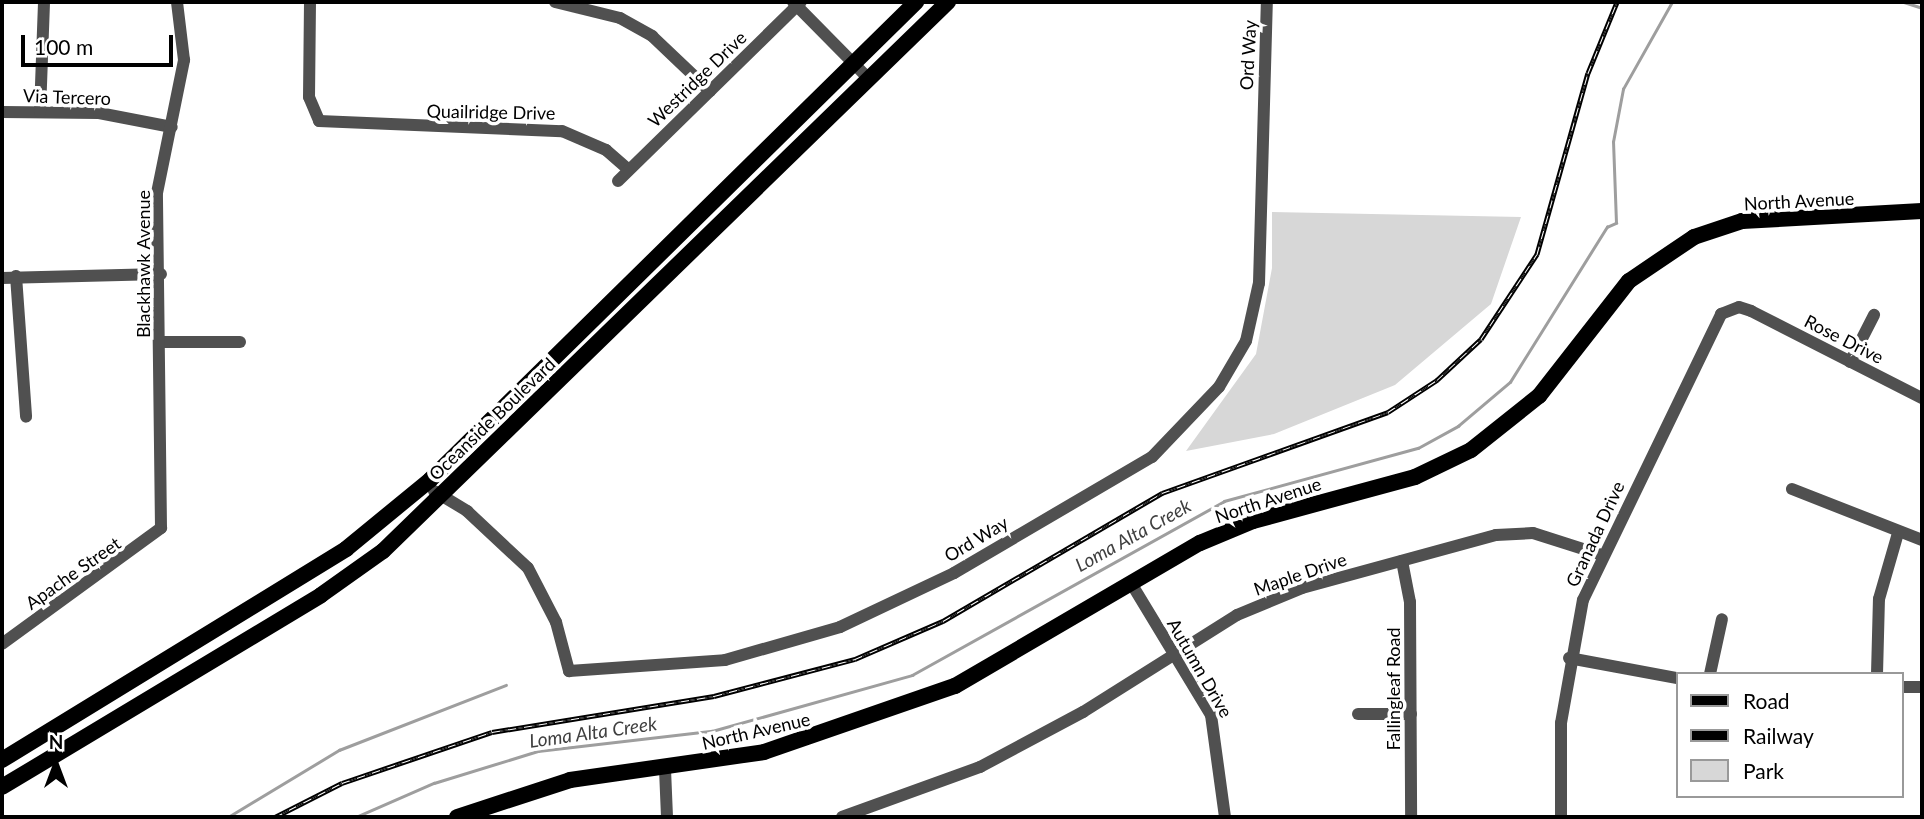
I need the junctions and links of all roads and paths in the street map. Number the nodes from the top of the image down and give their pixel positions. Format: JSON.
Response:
{"nodes":[{"id":1,"x":44,"y":2,"type":"edge"},
{"id":2,"x":177,"y":2,"type":"edge"},
{"id":3,"x":310,"y":2,"type":"edge"},
{"id":4,"x":555,"y":2,"type":"edge"},
{"id":5,"x":916,"y":2,"type":"edge"},
{"id":6,"x":948,"y":2,"type":"edge"},
{"id":7,"x":1267,"y":2,"type":"edge"},
{"id":8,"x":797,"y":3,"type":"edge"},
{"id":9,"x":853,"y":63,"type":"junction"},
{"id":10,"x":869,"y":79,"type":"junction"},
{"id":11,"x":710,"y":90,"type":"junction"},
{"id":12,"x":40,"y":112,"type":"junction"},
{"id":13,"x":2,"y":113,"type":"edge"},
{"id":14,"x":172,"y":127,"type":"junction"},
{"id":15,"x":629,"y":170,"type":"junction"},
{"id":16,"x":618,"y":181,"type":"dead end"},
{"id":17,"x":1922,"y":211,"type":"edge"},
{"id":18,"x":161,"y":274,"type":"junction"},
{"id":19,"x":16,"y":276,"type":"junction"},
{"id":20,"x":2,"y":278,"type":"edge"},
{"id":21,"x":1751,"y":311,"type":"joint"},
{"id":22,"x":1874,"y":315,"type":"dead end"},
{"id":23,"x":161,"y":342,"type":"junction"},
{"id":24,"x":240,"y":342,"type":"dead end"},
{"id":25,"x":1850,"y":362,"type":"junction"},
{"id":26,"x":1922,"y":398,"type":"edge"},
{"id":27,"x":26,"y":417,"type":"dead end"},
{"id":28,"x":425,"y":484,"type":"junction"},
{"id":29,"x":1792,"y":489,"type":"dead end"},
{"id":30,"x":440,"y":496,"type":"junction"},
{"id":31,"x":161,"y":528,"type":"joint"},
{"id":32,"x":1898,"y":533,"type":"junction"},
{"id":33,"x":1922,"y":540,"type":"edge"},
{"id":34,"x":1602,"y":555,"type":"junction"},
{"id":35,"x":1402,"y":561,"type":"junction"},
{"id":36,"x":1131,"y":583,"type":"junction"},
{"id":37,"x":1722,"y":619,"type":"dead end"},
{"id":38,"x":2,"y":644,"type":"edge"},
{"id":39,"x":1173,"y":655,"type":"junction"},
{"id":40,"x":1569,"y":658,"type":"junction"},
{"id":41,"x":1710,"y":672,"type":"edge"},
{"id":42,"x":1877,"y":672,"type":"edge"},
{"id":43,"x":1675,"y":678,"type":"edge"},
{"id":44,"x":1903,"y":687,"type":"edge"},
{"id":45,"x":1922,"y":687,"type":"edge"},
{"id":46,"x":1358,"y":714,"type":"dead end"},
{"id":47,"x":1411,"y":714,"type":"junction"},
{"id":48,"x":2,"y":760,"type":"edge"},
{"id":49,"x":665,"y":769,"type":"junction"},
{"id":50,"x":2,"y":787,"type":"edge"},
{"id":51,"x":457,"y":817,"type":"edge"},
{"id":52,"x":667,"y":817,"type":"edge"},
{"id":53,"x":842,"y":817,"type":"edge"},
{"id":54,"x":1224,"y":817,"type":"edge"},
{"id":55,"x":1411,"y":817,"type":"edge"},
{"id":56,"x":1562,"y":817,"type":"edge"}],
"edges":[{"from":1,"to":12,"type":"street"},
{"from":2,"to":14,"type":"street","name":"Blackhawk Avenue"},
{"from":3,"to":15,"type":"street","name":"Quailridge Drive"},
{"from":4,"to":11,"type":"street"},
{"from":5,"to":9,"type":"main road","name":"Oceanside Boulevard"},
{"from":6,"to":10,"type":"main road","name":"Oceanside Boulevard"},
{"from":7,"to":30,"type":"street","name":"Ord Way"},
{"from":8,"to":9,"type":"street"},
{"from":8,"to":11,"type":"street","name":"Westridge Drive"},
{"from":9,"to":10,"type":"street"},
{"from":9,"to":28,"type":"main road","name":"Oceanside Boulevard"},
{"from":10,"to":30,"type":"main road","name":"Oceanside Boulevard"},
{"from":11,"to":15,"type":"street","name":"Westridge Drive"},
{"from":12,"to":13,"type":"street","name":"Via Tercero"},
{"from":12,"to":14,"type":"street","name":"Via Tercero"},
{"from":14,"to":18,"type":"street","name":"Blackhawk Avenue"},
{"from":15,"to":16,"type":"street","name":"Westridge Drive"},
{"from":17,"to":36,"type":"main road","name":"North Avenue"},
{"from":18,"to":19,"type":"street"},
{"from":18,"to":23,"type":"street","name":"Blackhawk Avenue"},
{"from":19,"to":20,"type":"street"},
{"from":19,"to":27,"type":"street"},
{"from":21,"to":25,"type":"street","name":"Rose Drive"},
{"from":21,"to":34,"type":"street","name":"Granada Drive"},
{"from":22,"to":25,"type":"street"},
{"from":23,"to":24,"type":"street"},
{"from":23,"to":31,"type":"street","name":"Blackhawk Avenue"},
{"from":25,"to":26,"type":"street","name":"Rose Drive"},
{"from":28,"to":30,"type":"street","name":"Ord Way"},
{"from":28,"to":48,"type":"main road","name":"Oceanside Boulevard"},
{"from":29,"to":32,"type":"street"},
{"from":30,"to":50,"type":"main road","name":"Oceanside Boulevard"},
{"from":31,"to":38,"type":"street","name":"Apache Street"},
{"from":32,"to":33,"type":"street"},
{"from":32,"to":42,"type":"street"},
{"from":34,"to":35,"type":"street","name":"Maple Drive"},
{"from":34,"to":40,"type":"street","name":"Granada Drive"},
{"from":35,"to":39,"type":"street","name":"Maple Drive"},
{"from":35,"to":47,"type":"street","name":"Fallingleaf Road"},
{"from":36,"to":39,"type":"street","name":"Autumn Drive"},
{"from":36,"to":49,"type":"main road","name":"North Avenue"},
{"from":37,"to":41,"type":"street"},
{"from":39,"to":53,"type":"street","name":"Maple Drive"},
{"from":39,"to":54,"type":"street","name":"Autumn Drive"},
{"from":40,"to":43,"type":"street"},
{"from":40,"to":56,"type":"street","name":"Granada Drive"},
{"from":44,"to":45,"type":"street"},
{"from":46,"to":47,"type":"street"},
{"from":47,"to":55,"type":"street","name":"Fallingleaf Road"},
{"from":49,"to":51,"type":"main road","name":"North Avenue"},
{"from":49,"to":52,"type":"street"}]}
